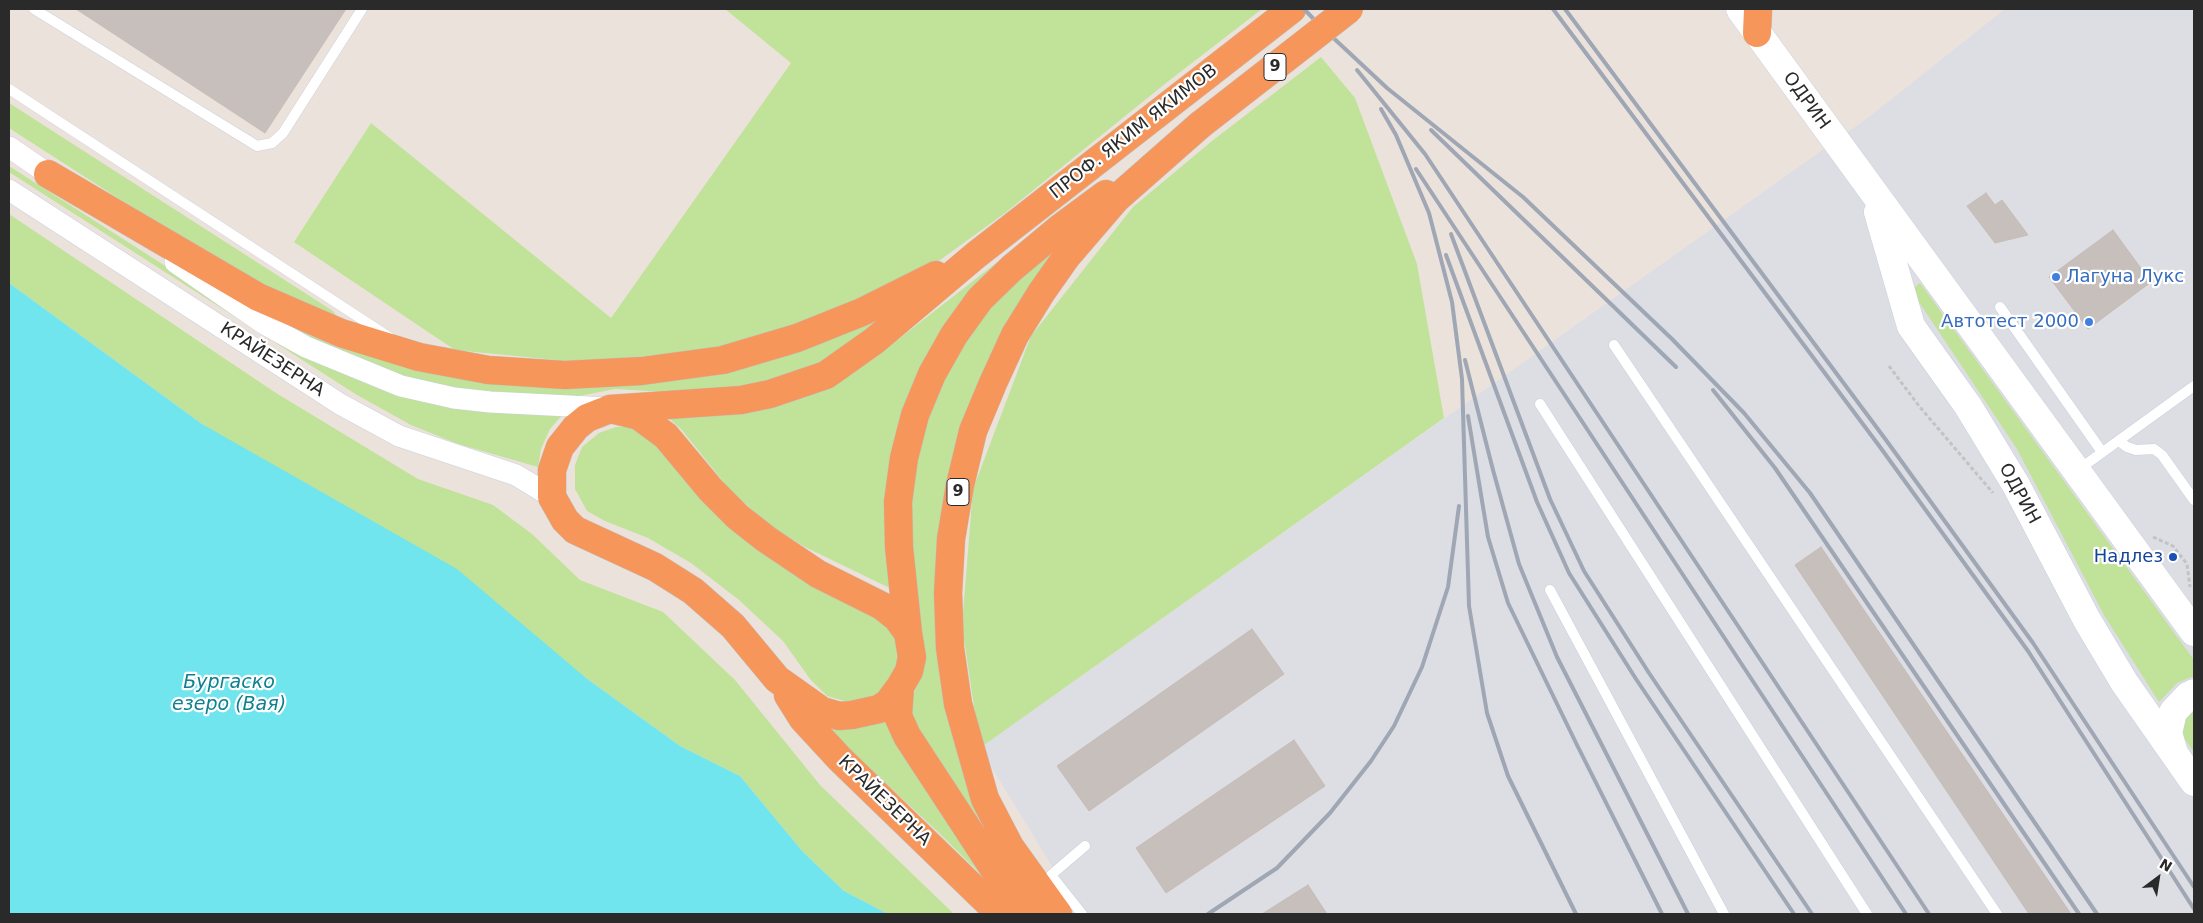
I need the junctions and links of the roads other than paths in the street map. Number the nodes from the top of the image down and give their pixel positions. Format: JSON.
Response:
{"nodes":[{"id":1,"x":34,"y":9,"type":"edge"},
{"id":2,"x":362,"y":9,"type":"edge"},
{"id":3,"x":1292,"y":9,"type":"edge"},
{"id":4,"x":1349,"y":9,"type":"edge"},
{"id":5,"x":1740,"y":9,"type":"edge"},
{"id":6,"x":1758,"y":21,"type":"edge"},
{"id":7,"x":9,"y":88,"type":"edge"},
{"id":8,"x":1200,"y":126,"type":"junction"},
{"id":9,"x":9,"y":148,"type":"edge"},
{"id":10,"x":48,"y":174,"type":"junction"},
{"id":11,"x":9,"y":190,"type":"edge"},
{"id":12,"x":1873,"y":194,"type":"junction"},
{"id":13,"x":976,"y":255,"type":"junction"},
{"id":14,"x":2000,"y":307,"type":"dead end"},
{"id":15,"x":1614,"y":345,"type":"dead end"},
{"id":16,"x":418,"y":357,"type":"junction"},
{"id":17,"x":2194,"y":386,"type":"edge"},
{"id":18,"x":1540,"y":404,"type":"dead end"},
{"id":19,"x":610,"y":408,"type":"junction"},
{"id":20,"x":2119,"y":441,"type":"junction"},
{"id":21,"x":2102,"y":452,"type":"junction"},
{"id":22,"x":2076,"y":472,"type":"junction"},
{"id":23,"x":552,"y":497,"type":"junction"},
{"id":24,"x":2194,"y":500,"type":"edge"},
{"id":25,"x":1550,"y":590,"type":"dead end"},
{"id":26,"x":2194,"y":632,"type":"edge"},
{"id":27,"x":908,"y":633,"type":"junction"},
{"id":28,"x":777,"y":679,"type":"junction"},
{"id":29,"x":900,"y":687,"type":"junction"},
{"id":30,"x":2194,"y":693,"type":"edge"},
{"id":31,"x":2174,"y":755,"type":"junction"},
{"id":32,"x":2194,"y":782,"type":"edge"},
{"id":33,"x":1084,"y":846,"type":"dead end"},
{"id":34,"x":1000,"y":914,"type":"edge"},
{"id":35,"x":1030,"y":914,"type":"edge"},
{"id":36,"x":1058,"y":914,"type":"edge"},
{"id":37,"x":1082,"y":914,"type":"edge"},
{"id":38,"x":1724,"y":914,"type":"edge"},
{"id":39,"x":1868,"y":914,"type":"edge"},
{"id":40,"x":1997,"y":914,"type":"edge"}],
"edges":[{"from":1,"to":2,"type":"lane"},
{"from":3,"to":13,"type":"highway","name":"ПРОФ. ЯКИМ ЯКИМОВ","number":"9"},
{"from":4,"to":8,"type":"highway","name":"ПРОФ. ЯКИМ ЯКИМОВ","number":"9","bridge":true},
{"from":5,"to":6,"type":"main road","name":"ОДРИН"},
{"from":6,"to":12,"type":"main road","name":"ОДРИН"},
{"from":7,"to":16,"type":"lane"},
{"from":8,"to":27,"type":"highway"},
{"from":8,"to":36,"type":"highway","number":"9"},
{"from":9,"to":10,"type":"street"},
{"from":10,"to":16,"type":"highway"},
{"from":10,"to":19,"type":"street"},
{"from":11,"to":23,"type":"street","name":"КРАЙЕЗЕРНА"},
{"from":12,"to":22,"type":"main road","name":"ОДРИН"},
{"from":12,"to":31,"type":"main road","name":"ОДРИН"},
{"from":13,"to":16,"type":"highway"},
{"from":13,"to":19,"type":"highway","number":"9"},
{"from":14,"to":21,"type":"lane"},
{"from":15,"to":40,"type":"lane"},
{"from":17,"to":20,"type":"lane"},
{"from":18,"to":39,"type":"lane"},
{"from":19,"to":23,"type":"highway","number":"9"},
{"from":19,"to":27,"type":"highway"},
{"from":20,"to":21,"type":"lane"},
{"from":20,"to":24,"type":"lane"},
{"from":21,"to":22,"type":"lane"},
{"from":22,"to":26,"type":"main road","name":"ОДРИН"},
{"from":23,"to":28,"type":"highway","number":"9"},
{"from":25,"to":38,"type":"lane"},
{"from":27,"to":29,"type":"highway"},
{"from":28,"to":29,"type":"highway"},
{"from":28,"to":34,"type":"highway","name":"КРАЙЕЗЕРНА","number":"9"},
{"from":29,"to":35,"type":"highway"},
{"from":30,"to":31,"type":"main road"},
{"from":31,"to":32,"type":"main road","name":"ОДРИН"},
{"from":33,"to":37,"type":"lane"}]}
